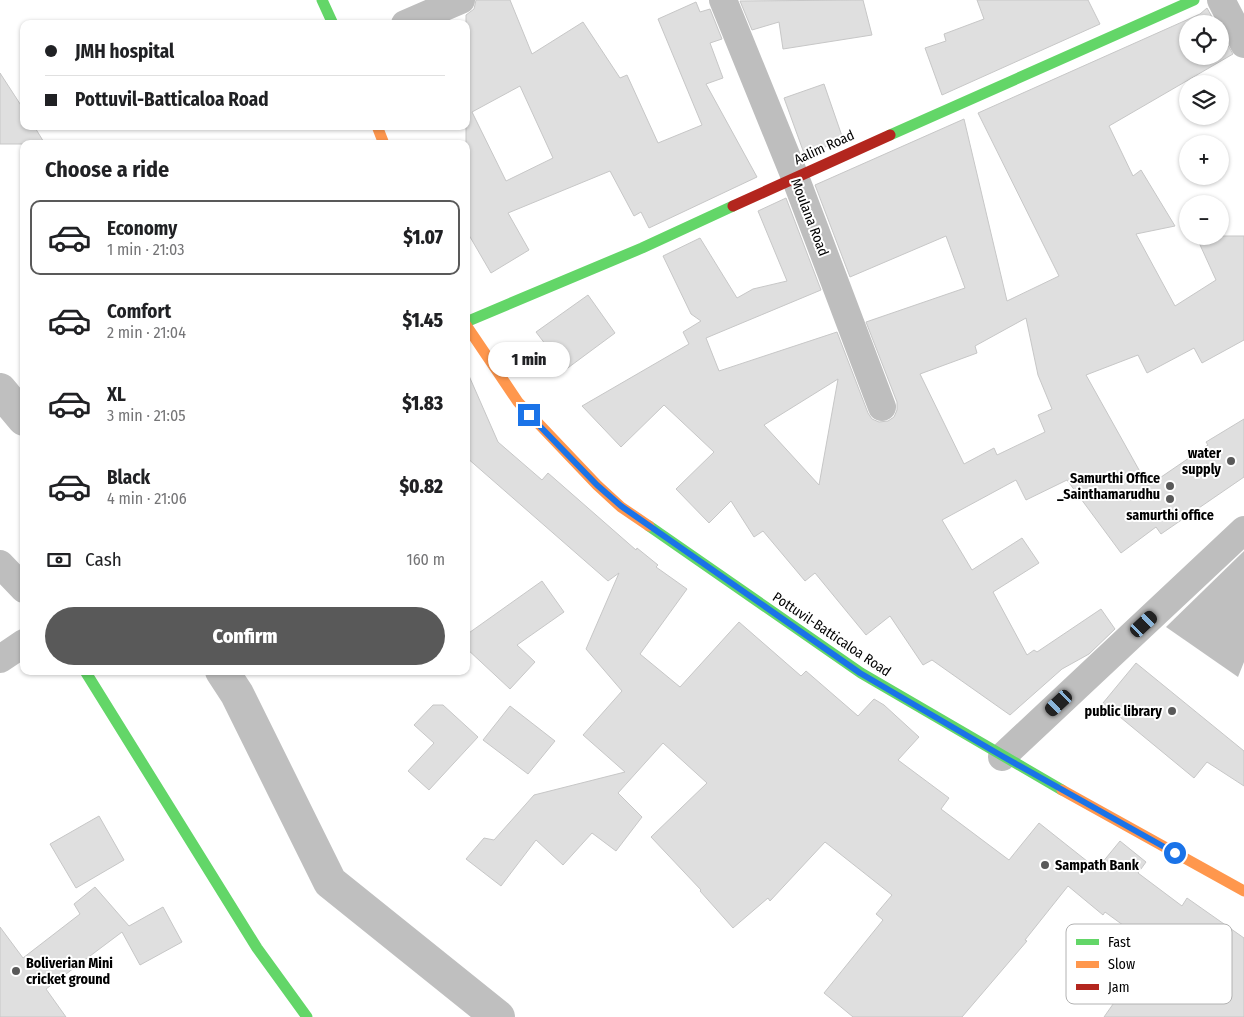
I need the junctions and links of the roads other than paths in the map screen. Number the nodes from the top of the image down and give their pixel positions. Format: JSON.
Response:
{"nodes":[{"id":1,"x":322,"y":0,"type":"edge"},
{"id":2,"x":461,"y":0,"type":"edge"},
{"id":3,"x":724,"y":0,"type":"edge"},
{"id":4,"x":1194,"y":0,"type":"edge"},
{"id":5,"x":1221,"y":0,"type":"edge"},
{"id":6,"x":331,"y":20,"type":"edge"},
{"id":7,"x":414,"y":20,"type":"edge"},
{"id":8,"x":1244,"y":44,"type":"edge"},
{"id":9,"x":795,"y":177,"type":"junction"},
{"id":10,"x":470,"y":322,"type":"edge"},
{"id":11,"x":470,"y":330,"type":"edge"},
{"id":12,"x":882,"y":407,"type":"dead end"},
{"id":13,"x":1244,"y":530,"type":"edge"},
{"id":14,"x":0,"y":564,"type":"edge"},
{"id":15,"x":20,"y":585,"type":"edge"},
{"id":16,"x":20,"y":646,"type":"edge"},
{"id":17,"x":0,"y":659,"type":"edge"},
{"id":18,"x":87,"y":675,"type":"edge"},
{"id":19,"x":1002,"y":756,"type":"junction"},
{"id":20,"x":1244,"y":891,"type":"edge"},
{"id":21,"x":307,"y":1017,"type":"edge"}],
"edges":[{"from":1,"to":6,"type":"main road"},
{"from":2,"to":7,"type":"street"},
{"from":3,"to":9,"type":"street","name":"Moulana Road"},
{"from":4,"to":9,"type":"main road","name":"Aalim Road"},
{"from":5,"to":8,"type":"street"},
{"from":9,"to":10,"type":"main road","name":"Aalim Road"},
{"from":9,"to":12,"type":"street","name":"Moulana Road"},
{"from":11,"to":19,"type":"main road","name":"Pottuvil-Batticaloa Road"},
{"from":13,"to":19,"type":"street"},
{"from":14,"to":15,"type":"street"},
{"from":16,"to":17,"type":"street"},
{"from":18,"to":21,"type":"main road"},
{"from":19,"to":20,"type":"main road","name":"Pottuvil-Batticaloa Road"}]}
